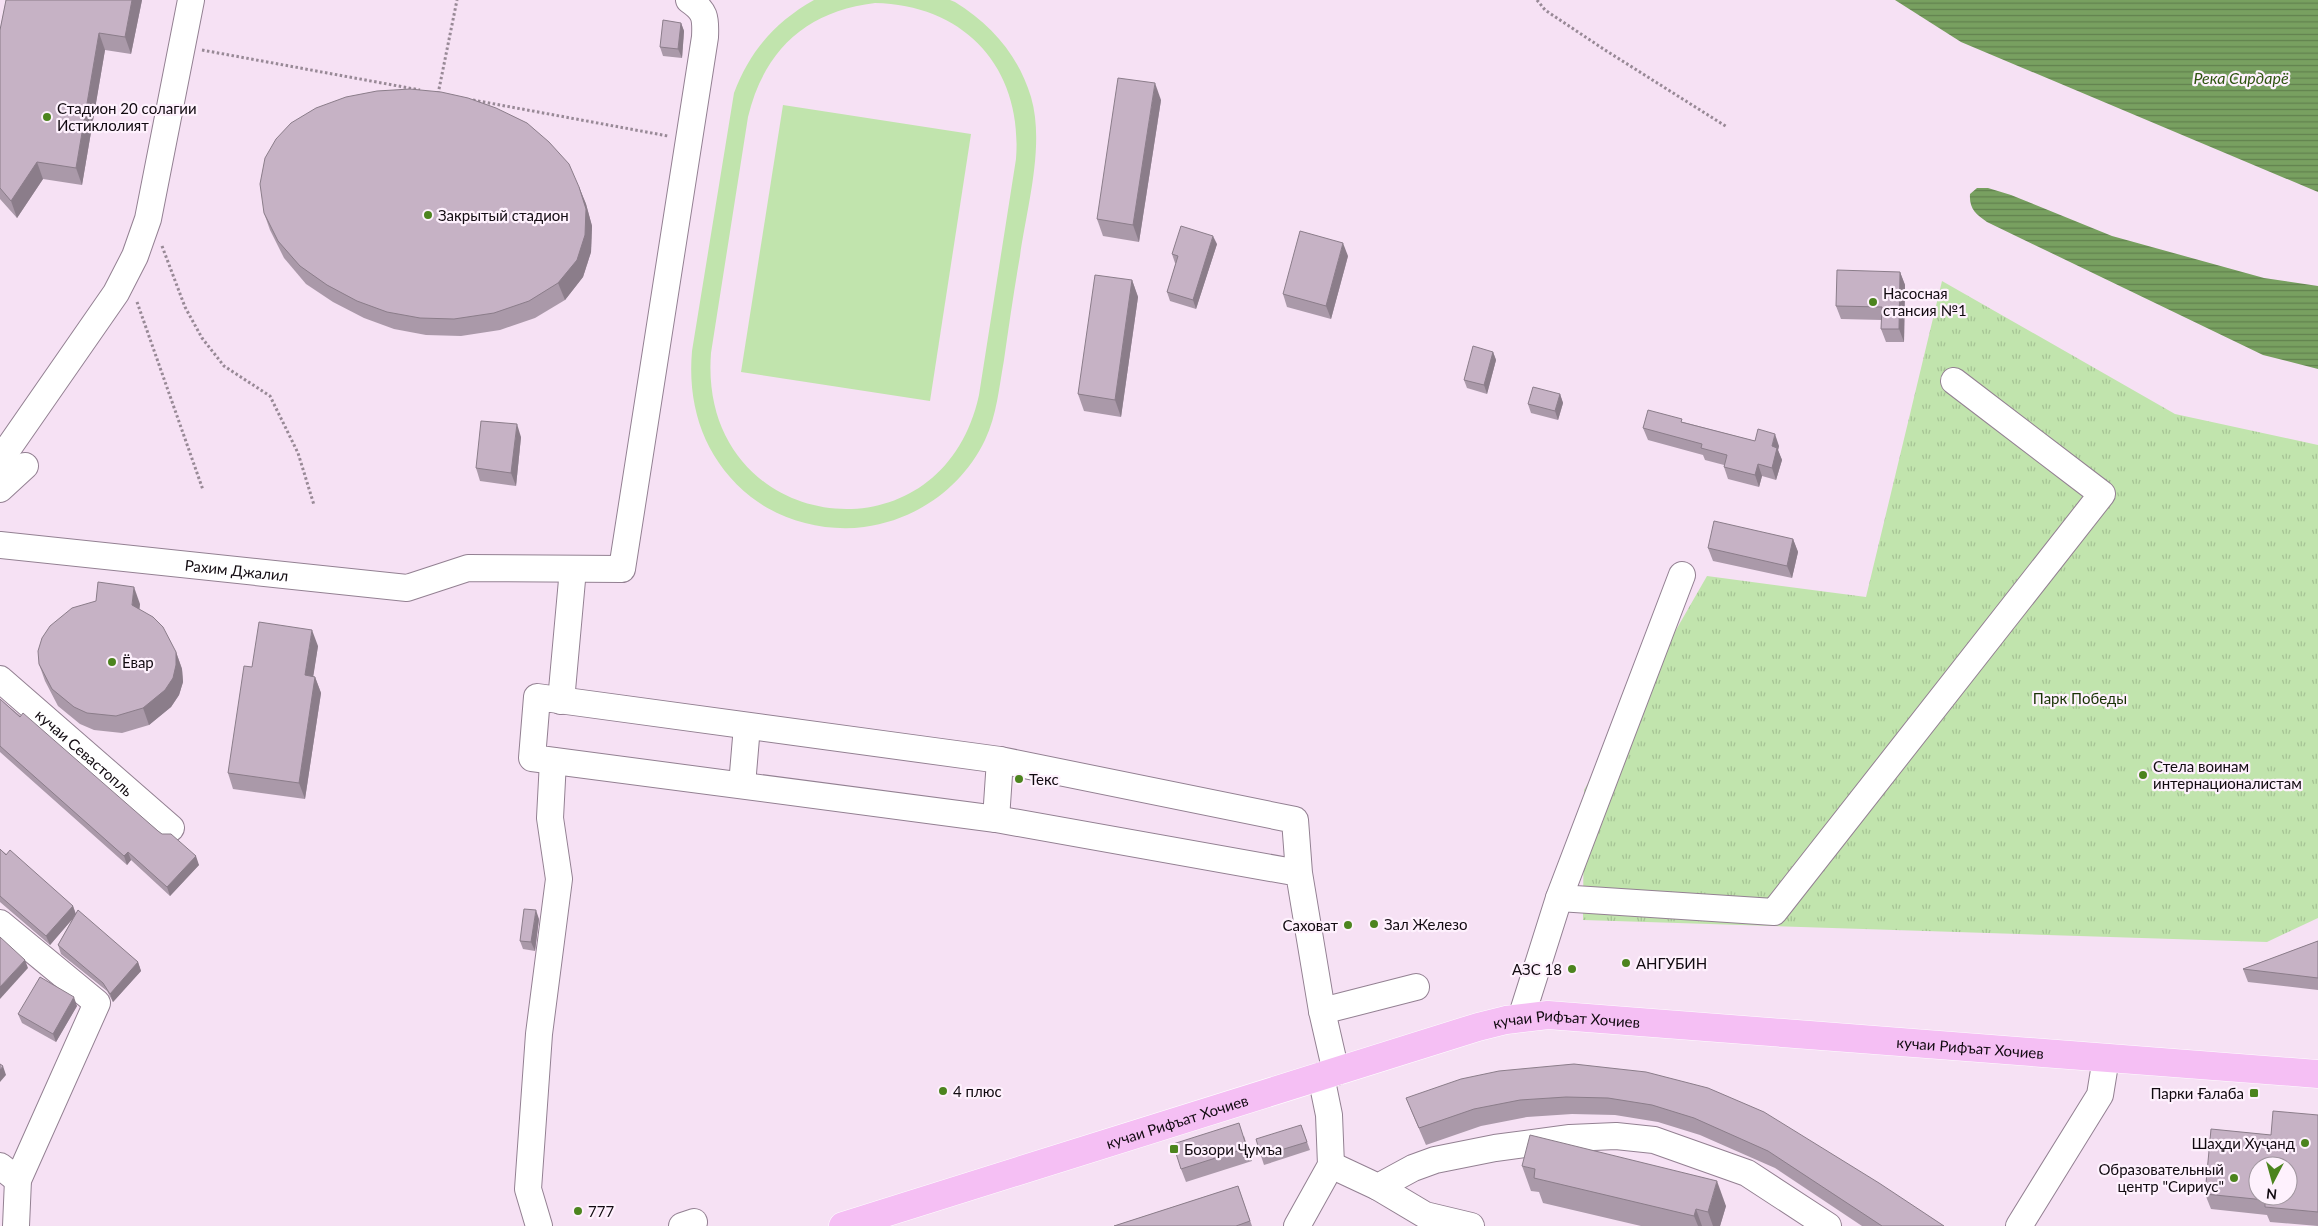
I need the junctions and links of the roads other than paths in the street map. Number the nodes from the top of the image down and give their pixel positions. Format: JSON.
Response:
{"nodes":[{"id":1,"x":191,"y":0,"type":"edge"},
{"id":2,"x":689,"y":0,"type":"edge"},
{"id":3,"x":1954,"y":381,"type":"dead end"},
{"id":4,"x":0,"y":460,"type":"edge"},
{"id":5,"x":25,"y":466,"type":"dead end"},
{"id":6,"x":0,"y":489,"type":"edge"},
{"id":7,"x":0,"y":545,"type":"edge"},
{"id":8,"x":573,"y":568,"type":"junction"},
{"id":9,"x":1682,"y":575,"type":"dead end"},
{"id":10,"x":0,"y":679,"type":"edge"},
{"id":11,"x":561,"y":701,"type":"junction"},
{"id":12,"x":747,"y":726,"type":"junction"},
{"id":13,"x":1000,"y":760,"type":"junction"},
{"id":14,"x":553,"y":761,"type":"junction"},
{"id":15,"x":742,"y":785,"type":"junction"},
{"id":16,"x":996,"y":819,"type":"junction"},
{"id":17,"x":171,"y":828,"type":"dead end"},
{"id":18,"x":1299,"y":873,"type":"junction"},
{"id":19,"x":1559,"y":898,"type":"junction"},
{"id":20,"x":0,"y":923,"type":"edge"},
{"id":21,"x":1416,"y":987,"type":"dead end"},
{"id":22,"x":1322,"y":1011,"type":"junction"},
{"id":23,"x":1521,"y":1018,"type":"junction"},
{"id":24,"x":2106,"y":1058,"type":"junction"},
{"id":25,"x":1328,"y":1074,"type":"junction"},
{"id":26,"x":2318,"y":1074,"type":"edge"},
{"id":27,"x":1331,"y":1165,"type":"junction"},
{"id":28,"x":9,"y":1173,"type":"edge"},
{"id":29,"x":1378,"y":1187,"type":"junction"},
{"id":30,"x":16,"y":1226,"type":"edge"},
{"id":31,"x":539,"y":1226,"type":"edge"},
{"id":32,"x":843,"y":1226,"type":"edge"},
{"id":33,"x":1297,"y":1226,"type":"edge"},
{"id":34,"x":1471,"y":1226,"type":"edge"},
{"id":35,"x":1828,"y":1226,"type":"edge"},
{"id":36,"x":2019,"y":1226,"type":"edge"}],
"edges":[{"from":1,"to":4,"type":"street"},
{"from":2,"to":8,"type":"street","name":"Рахим Джалил"},
{"from":3,"to":19,"type":"street"},
{"from":5,"to":6,"type":"street"},
{"from":7,"to":8,"type":"street","name":"Рахим Джалил"},
{"from":8,"to":11,"type":"street"},
{"from":9,"to":19,"type":"street"},
{"from":10,"to":17,"type":"street","name":"кучаи Севастопль"},
{"from":11,"to":12,"type":"street"},
{"from":11,"to":14,"type":"street"},
{"from":12,"to":13,"type":"street"},
{"from":12,"to":15,"type":"street"},
{"from":13,"to":16,"type":"street"},
{"from":13,"to":18,"type":"street"},
{"from":14,"to":15,"type":"street"},
{"from":14,"to":31,"type":"street"},
{"from":15,"to":16,"type":"street"},
{"from":16,"to":18,"type":"street"},
{"from":18,"to":22,"type":"street"},
{"from":19,"to":23,"type":"street"},
{"from":20,"to":28,"type":"street"},
{"from":21,"to":22,"type":"street"},
{"from":22,"to":25,"type":"street"},
{"from":23,"to":24,"type":"main road","name":"кучаи Рифъат Хочиев"},
{"from":23,"to":25,"type":"main road","name":"кучаи Рифъат Хочиев"},
{"from":24,"to":26,"type":"main road","name":"кучаи Рифъат Хочиев"},
{"from":24,"to":36,"type":"street"},
{"from":25,"to":27,"type":"street"},
{"from":25,"to":32,"type":"main road","name":"кучаи Рифъат Хочиев"},
{"from":27,"to":29,"type":"street"},
{"from":27,"to":33,"type":"street"},
{"from":28,"to":30,"type":"street"},
{"from":29,"to":34,"type":"street"},
{"from":29,"to":35,"type":"street"}]}
